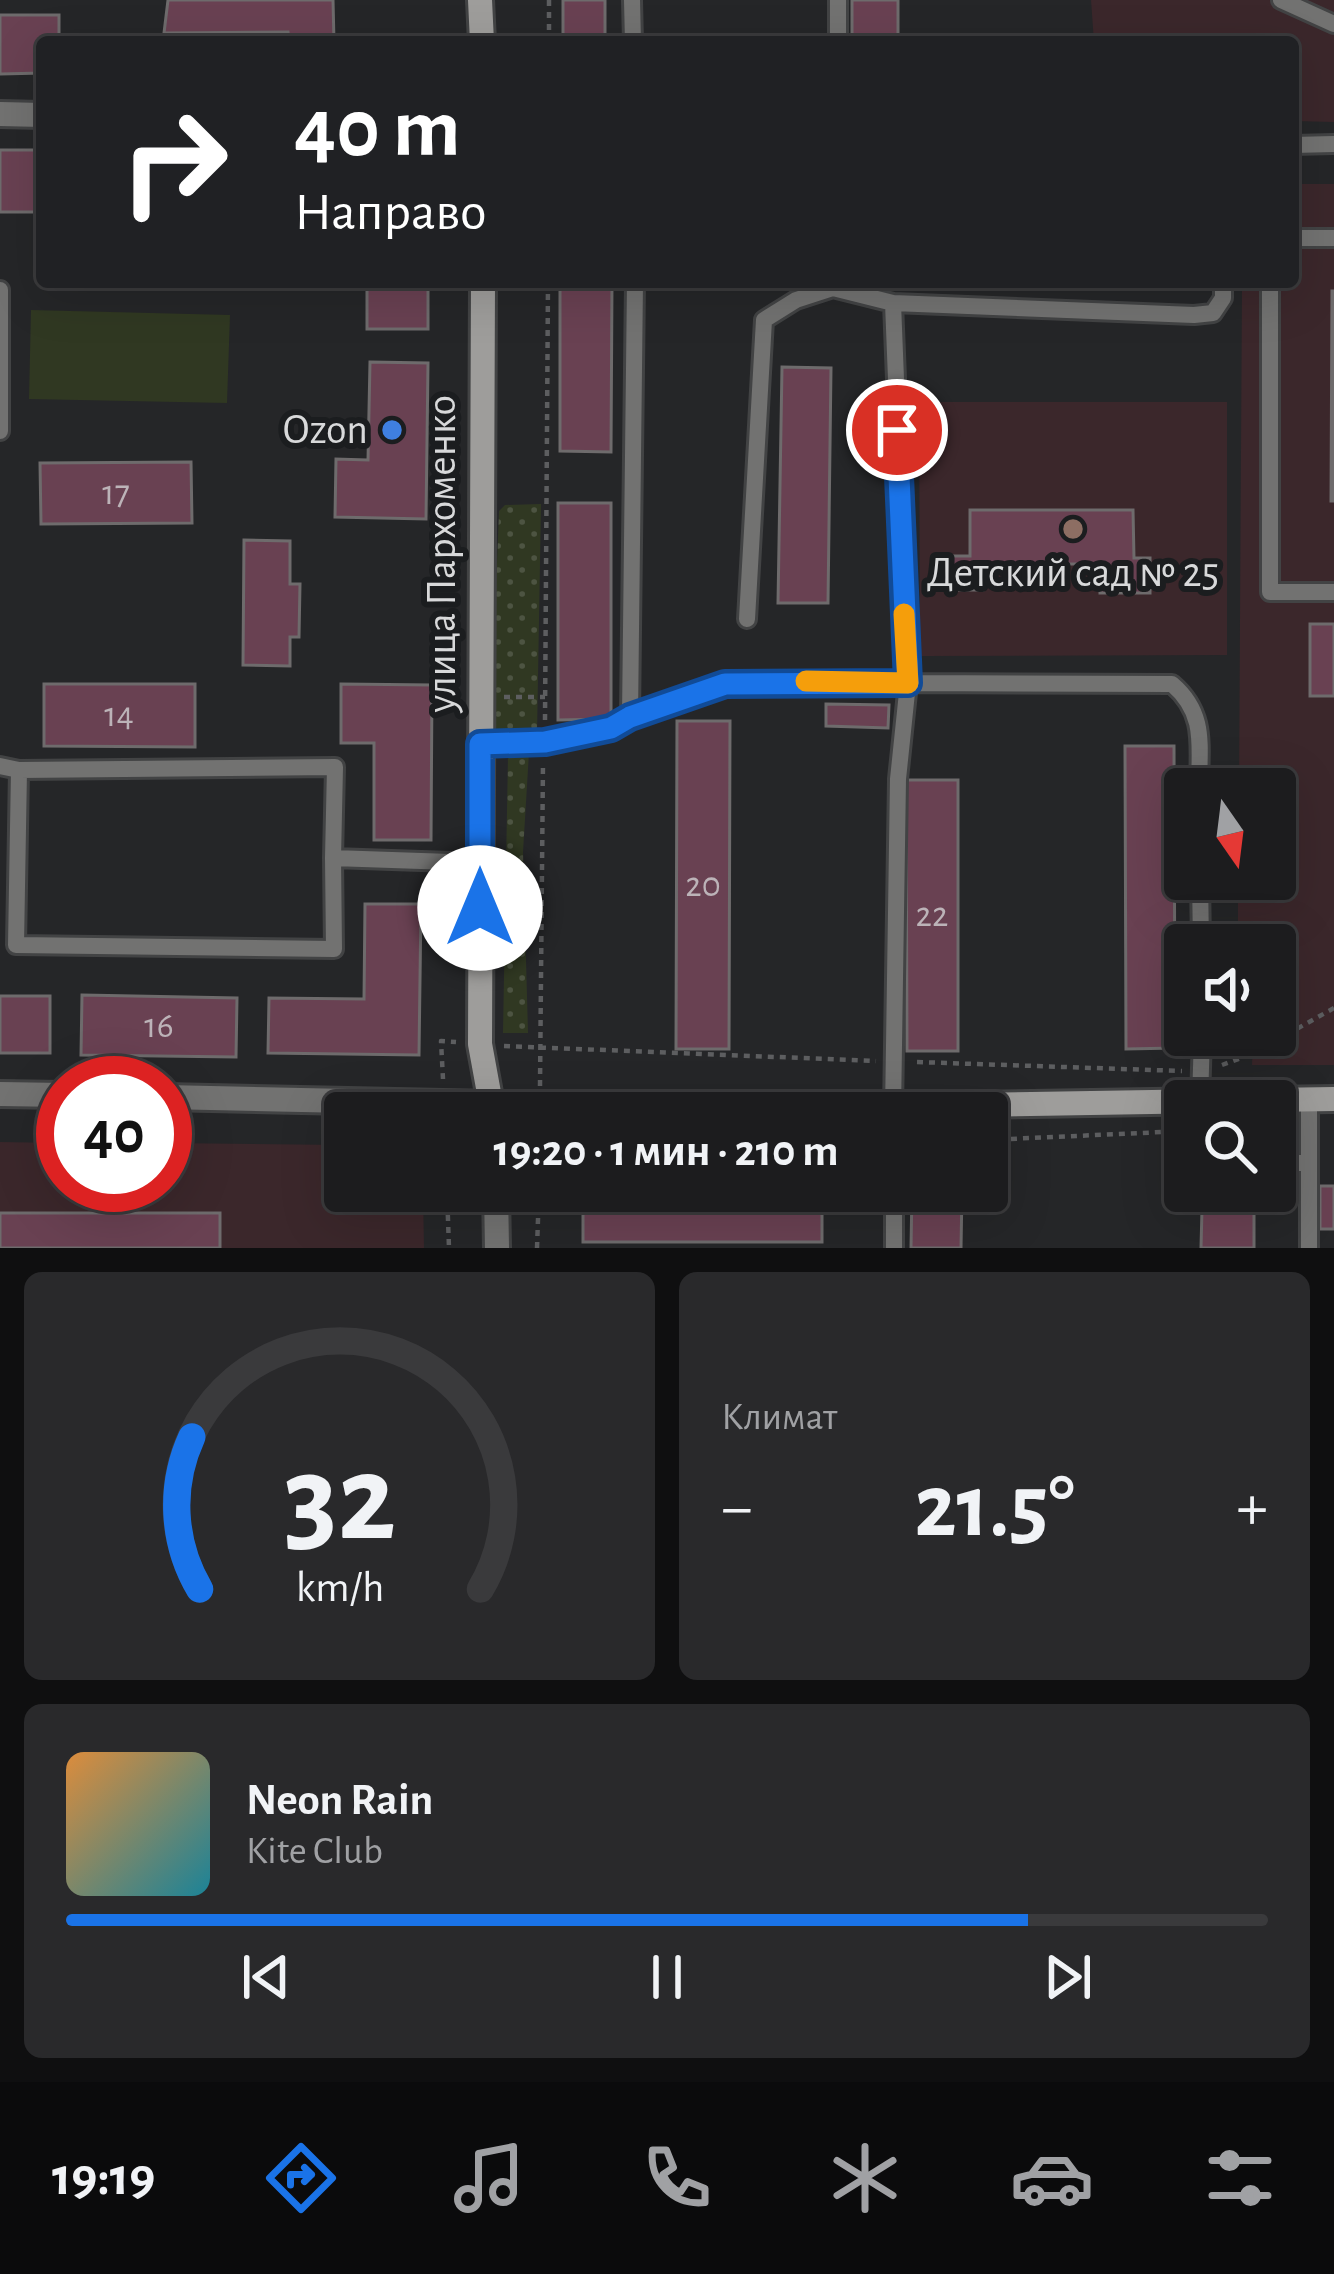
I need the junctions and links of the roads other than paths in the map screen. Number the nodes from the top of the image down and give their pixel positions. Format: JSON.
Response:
{"nodes":[{"id":1,"x":481,"y":0,"type":"edge"},
{"id":2,"x":632,"y":0,"type":"edge"},
{"id":3,"x":838,"y":0,"type":"edge"},
{"id":4,"x":1281,"y":0,"type":"edge"},
{"id":5,"x":1334,"y":24,"type":"edge"},
{"id":6,"x":482,"y":36,"type":"edge"},
{"id":7,"x":634,"y":36,"type":"edge"},
{"id":8,"x":838,"y":36,"type":"edge"},
{"id":9,"x":0,"y":114,"type":"edge"},
{"id":10,"x":36,"y":115,"type":"edge"},
{"id":11,"x":1334,"y":144,"type":"edge"},
{"id":12,"x":1299,"y":145,"type":"edge"},
{"id":13,"x":1299,"y":238,"type":"edge"},
{"id":14,"x":1334,"y":238,"type":"edge"},
{"id":15,"x":483,"y":288,"type":"edge"},
{"id":16,"x":634,"y":288,"type":"edge"},
{"id":17,"x":826,"y":288,"type":"edge"},
{"id":18,"x":843,"y":288,"type":"edge"},
{"id":19,"x":1223,"y":288,"type":"edge"},
{"id":20,"x":1270,"y":288,"type":"edge"},
{"id":21,"x":0,"y":290,"type":"edge"},
{"id":22,"x":893,"y":303,"type":"junction"},
{"id":23,"x":0,"y":431,"type":"edge"},
{"id":24,"x":1334,"y":592,"type":"edge"},
{"id":25,"x":747,"y":619,"type":"dead end"},
{"id":26,"x":908,"y":683,"type":"junction"},
{"id":27,"x":630,"y":717,"type":"junction"},
{"id":28,"x":480,"y":744,"type":"junction"},
{"id":29,"x":9,"y":768,"type":"edge"},
{"id":30,"x":1199,"y":768,"type":"edge"},
{"id":31,"x":333,"y":858,"type":"junction"},
{"id":32,"x":480,"y":863,"type":"junction"},
{"id":33,"x":488,"y":1092,"type":"edge"},
{"id":34,"x":893,"y":1092,"type":"edge"},
{"id":35,"x":0,"y":1094,"type":"edge"},
{"id":36,"x":36,"y":1095,"type":"edge"},
{"id":37,"x":192,"y":1098,"type":"edge"},
{"id":38,"x":1322,"y":1099,"type":"edge"},
{"id":39,"x":1164,"y":1101,"type":"edge"},
{"id":40,"x":324,"y":1102,"type":"edge"},
{"id":41,"x":1008,"y":1106,"type":"edge"},
{"id":42,"x":1296,"y":1163,"type":"edge"},
{"id":43,"x":1309,"y":1163,"type":"junction"},
{"id":44,"x":496,"y":1212,"type":"edge"},
{"id":45,"x":894,"y":1212,"type":"edge"},
{"id":46,"x":497,"y":1248,"type":"edge"},
{"id":47,"x":894,"y":1248,"type":"edge"},
{"id":48,"x":1309,"y":1248,"type":"edge"}],
"edges":[{"from":1,"to":6,"type":"street"},
{"from":2,"to":7,"type":"lane"},
{"from":3,"to":8,"type":"lane"},
{"from":4,"to":5,"type":"lane"},
{"from":9,"to":10,"type":"street"},
{"from":11,"to":12,"type":"lane"},
{"from":13,"to":14,"type":"lane"},
{"from":15,"to":28,"type":"street","name":"улица Пархоменко"},
{"from":16,"to":27,"type":"lane"},
{"from":17,"to":25,"type":"lane"},
{"from":18,"to":22,"type":"lane"},
{"from":19,"to":22,"type":"lane"},
{"from":20,"to":24,"type":"lane"},
{"from":21,"to":23,"type":"lane"},
{"from":22,"to":26,"type":"lane"},
{"from":26,"to":27,"type":"lane"},
{"from":26,"to":30,"type":"lane"},
{"from":26,"to":34,"type":"lane"},
{"from":27,"to":28,"type":"lane"},
{"from":28,"to":32,"type":"street","name":"улица Пархоменко"},
{"from":29,"to":31,"type":"lane"},
{"from":29,"to":31,"type":"lane"},
{"from":31,"to":32,"type":"lane"},
{"from":32,"to":33,"type":"street","name":"улица Пархоменко"},
{"from":35,"to":36,"type":"street"},
{"from":37,"to":40,"type":"street"},
{"from":38,"to":43,"type":"lane"},
{"from":39,"to":41,"type":"street"},
{"from":42,"to":43,"type":"lane"},
{"from":43,"to":48,"type":"lane"},
{"from":44,"to":46,"type":"street"},
{"from":45,"to":47,"type":"lane"}]}
